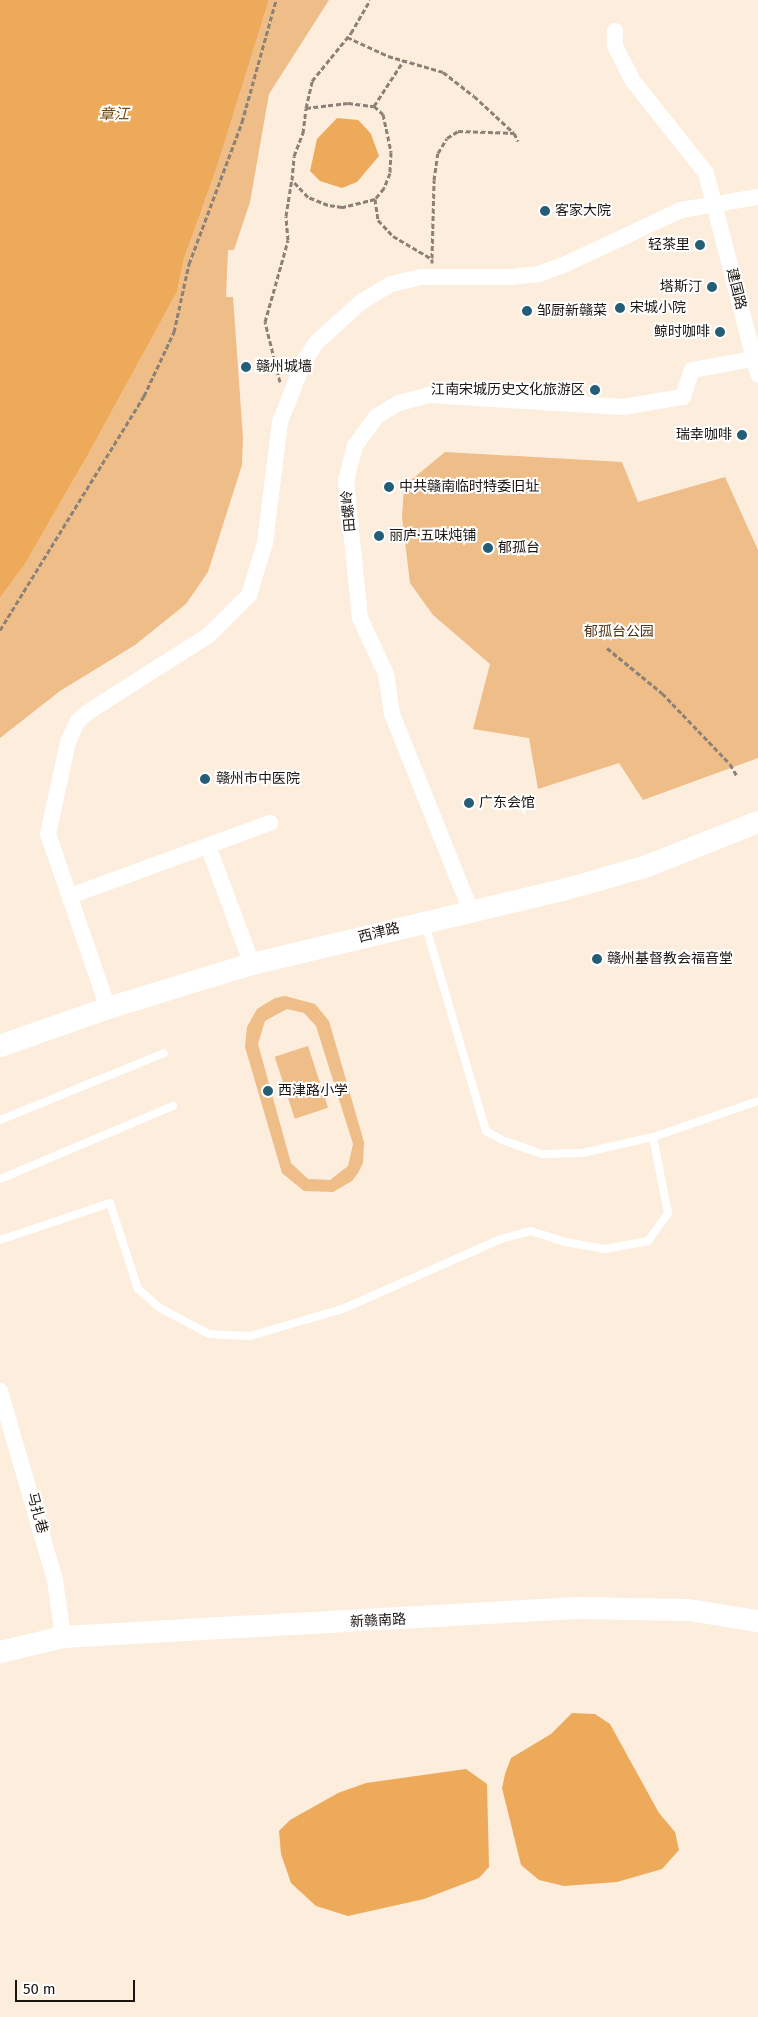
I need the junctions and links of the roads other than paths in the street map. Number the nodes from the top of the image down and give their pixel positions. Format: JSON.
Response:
{"nodes":[{"id":1,"x":615,"y":31,"type":"dead end"},
{"id":2,"x":758,"y":197,"type":"edge"},
{"id":3,"x":715,"y":205,"type":"junction"},
{"id":4,"x":757,"y":364,"type":"edge"},
{"id":5,"x":758,"y":822,"type":"edge"},
{"id":6,"x":270,"y":823,"type":"dead end"},
{"id":7,"x":208,"y":846,"type":"junction"},
{"id":8,"x":70,"y":896,"type":"junction"},
{"id":9,"x":470,"y":909,"type":"junction"},
{"id":10,"x":424,"y":922,"type":"junction"},
{"id":11,"x":252,"y":964,"type":"junction"},
{"id":12,"x":108,"y":1008,"type":"junction"},
{"id":13,"x":0,"y":1046,"type":"edge"},
{"id":14,"x":164,"y":1053,"type":"dead end"},
{"id":15,"x":758,"y":1100,"type":"edge"},
{"id":16,"x":173,"y":1106,"type":"dead end"},
{"id":17,"x":0,"y":1120,"type":"edge"},
{"id":18,"x":653,"y":1137,"type":"junction"},
{"id":19,"x":0,"y":1178,"type":"edge"},
{"id":20,"x":0,"y":1240,"type":"edge"},
{"id":21,"x":0,"y":1391,"type":"edge"},
{"id":22,"x":758,"y":1621,"type":"edge"},
{"id":23,"x":63,"y":1637,"type":"junction"},
{"id":24,"x":0,"y":1652,"type":"edge"}],
"edges":[{"from":1,"to":3,"type":"street","name":"建国路"},
{"from":2,"to":3,"type":"street"},
{"from":3,"to":4,"type":"street","name":"建国路"},
{"from":3,"to":8,"type":"street"},
{"from":4,"to":9,"type":"street","name":"田螺岭"},
{"from":5,"to":9,"type":"main road","name":"西津路"},
{"from":6,"to":7,"type":"street"},
{"from":7,"to":8,"type":"street"},
{"from":7,"to":11,"type":"street"},
{"from":8,"to":12,"type":"street"},
{"from":9,"to":10,"type":"main road","name":"西津路"},
{"from":10,"to":11,"type":"main road","name":"西津路"},
{"from":10,"to":18,"type":"lane"},
{"from":11,"to":12,"type":"main road","name":"西津路"},
{"from":12,"to":13,"type":"main road","name":"西津路"},
{"from":14,"to":17,"type":"lane"},
{"from":15,"to":18,"type":"lane"},
{"from":16,"to":19,"type":"lane"},
{"from":18,"to":20,"type":"lane"},
{"from":21,"to":23,"type":"street","name":"马扎巷"},
{"from":22,"to":23,"type":"main road","name":"新赣南路"},
{"from":23,"to":24,"type":"main road","name":"新赣南路"}]}
